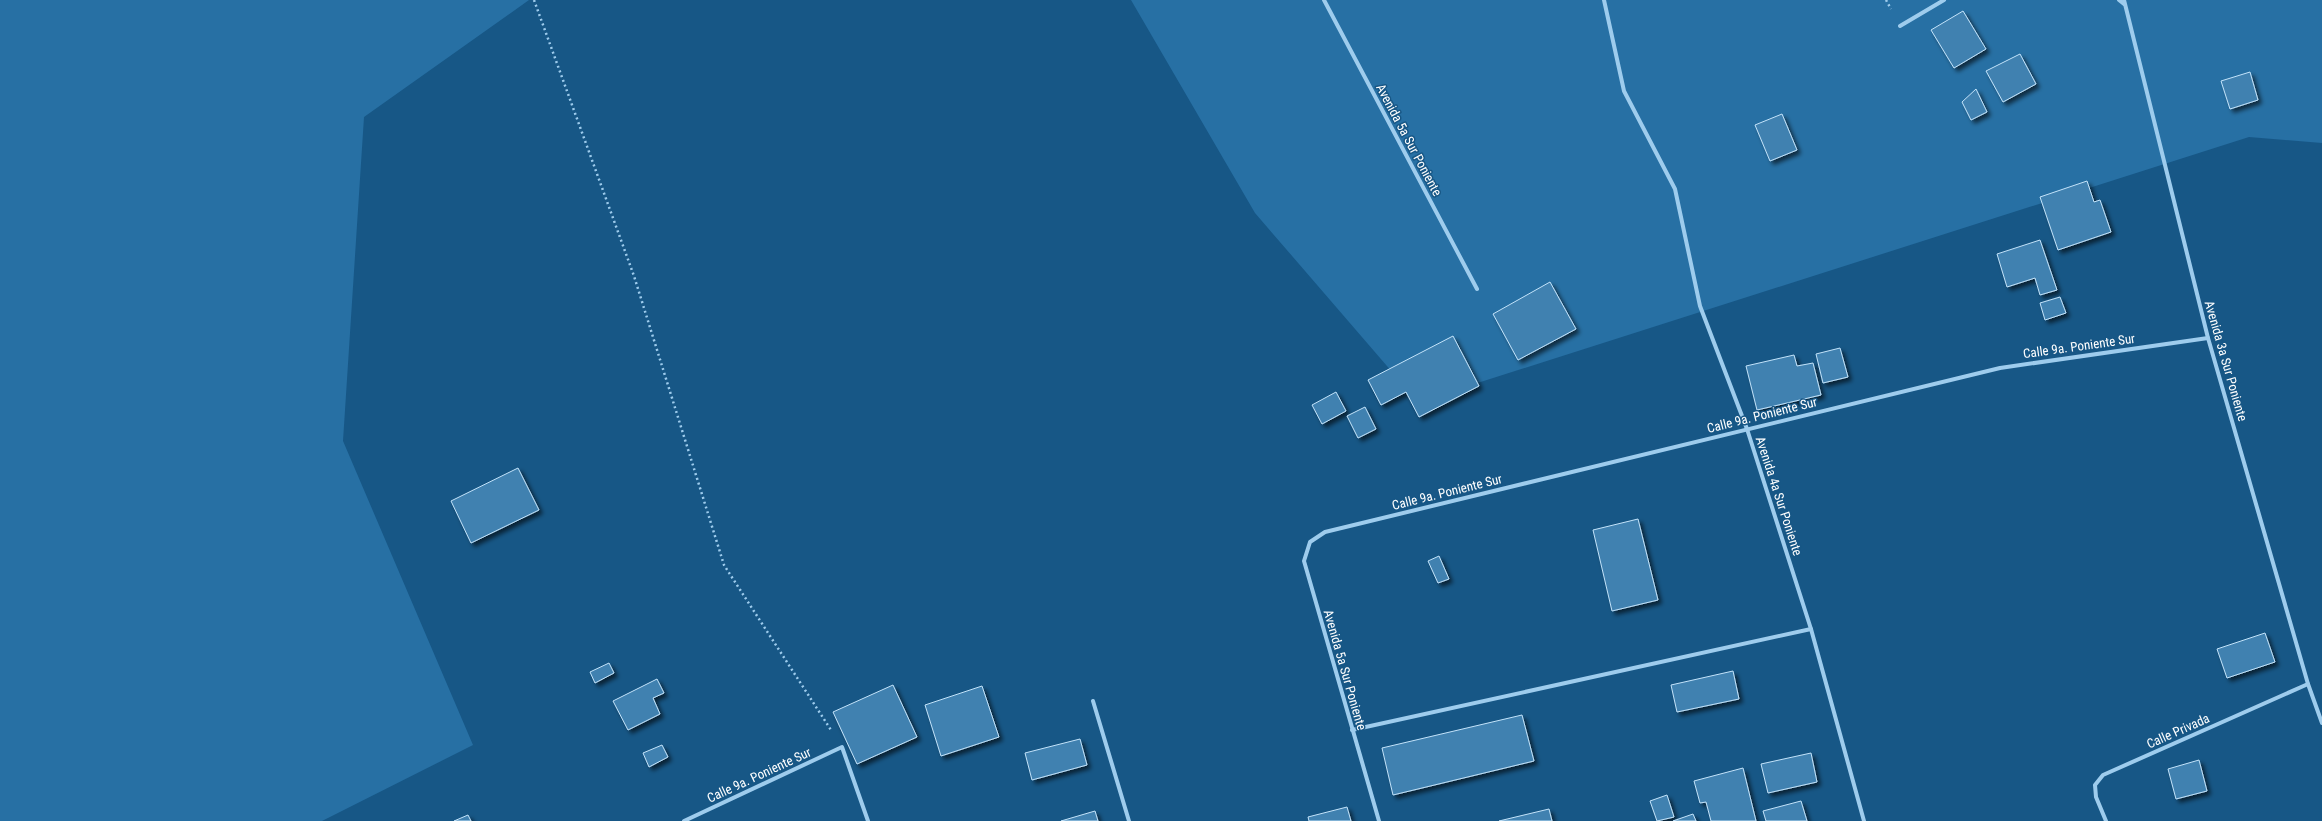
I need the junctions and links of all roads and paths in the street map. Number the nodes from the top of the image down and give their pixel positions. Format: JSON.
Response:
{"nodes":[{"id":1,"x":534,"y":0,"type":"edge"},
{"id":2,"x":1324,"y":0,"type":"edge"},
{"id":3,"x":1604,"y":0,"type":"edge"},
{"id":4,"x":1944,"y":0,"type":"edge"},
{"id":5,"x":2119,"y":0,"type":"edge"},
{"id":6,"x":2124,"y":2,"type":"edge"},
{"id":7,"x":1900,"y":26,"type":"dead end"},
{"id":8,"x":1477,"y":289,"type":"dead end"},
{"id":9,"x":2208,"y":338,"type":"junction"},
{"id":10,"x":1747,"y":429,"type":"junction"},
{"id":11,"x":1325,"y":532,"type":"joint"},
{"id":12,"x":1811,"y":629,"type":"junction"},
{"id":13,"x":2308,"y":684,"type":"junction"},
{"id":14,"x":1093,"y":701,"type":"dead end"},
{"id":15,"x":2322,"y":723,"type":"edge"},
{"id":16,"x":1352,"y":730,"type":"junction"},
{"id":17,"x":842,"y":747,"type":"junction"},
{"id":18,"x":684,"y":821,"type":"edge"},
{"id":19,"x":868,"y":821,"type":"edge"},
{"id":20,"x":1129,"y":821,"type":"edge"},
{"id":21,"x":1379,"y":821,"type":"edge"},
{"id":22,"x":1864,"y":821,"type":"edge"},
{"id":23,"x":2106,"y":821,"type":"edge"}],
"edges":[{"from":1,"to":17,"type":"path"},
{"from":2,"to":8,"type":"street","name":"Avenida 5a Sur Poniente"},
{"from":3,"to":10,"type":"street","name":"Avenida 4a Sur Poniente"},
{"from":4,"to":7,"type":"street"},
{"from":5,"to":6,"type":"street"},
{"from":6,"to":9,"type":"street","name":"Avenida 3a Sur Poniente"},
{"from":9,"to":10,"type":"street","name":"Calle 9a. Poniente Sur"},
{"from":9,"to":13,"type":"street","name":"Avenida 3a Sur Poniente"},
{"from":10,"to":11,"type":"street","name":"Calle 9a. Poniente Sur"},
{"from":10,"to":12,"type":"street","name":"Avenida 4a Sur Poniente"},
{"from":11,"to":16,"type":"street","name":"Avenida 5a Sur Poniente"},
{"from":12,"to":16,"type":"street"},
{"from":12,"to":22,"type":"street","name":"Avenida 4a Sur Poniente"},
{"from":13,"to":15,"type":"street","name":"Avenida 3a Sur Poniente"},
{"from":13,"to":23,"type":"street","name":"Calle Privada"},
{"from":14,"to":20,"type":"street"},
{"from":16,"to":21,"type":"street","name":"Avenida 5a Sur Poniente"},
{"from":17,"to":18,"type":"street","name":"Calle 9a. Poniente Sur"},
{"from":17,"to":19,"type":"street"}]}
